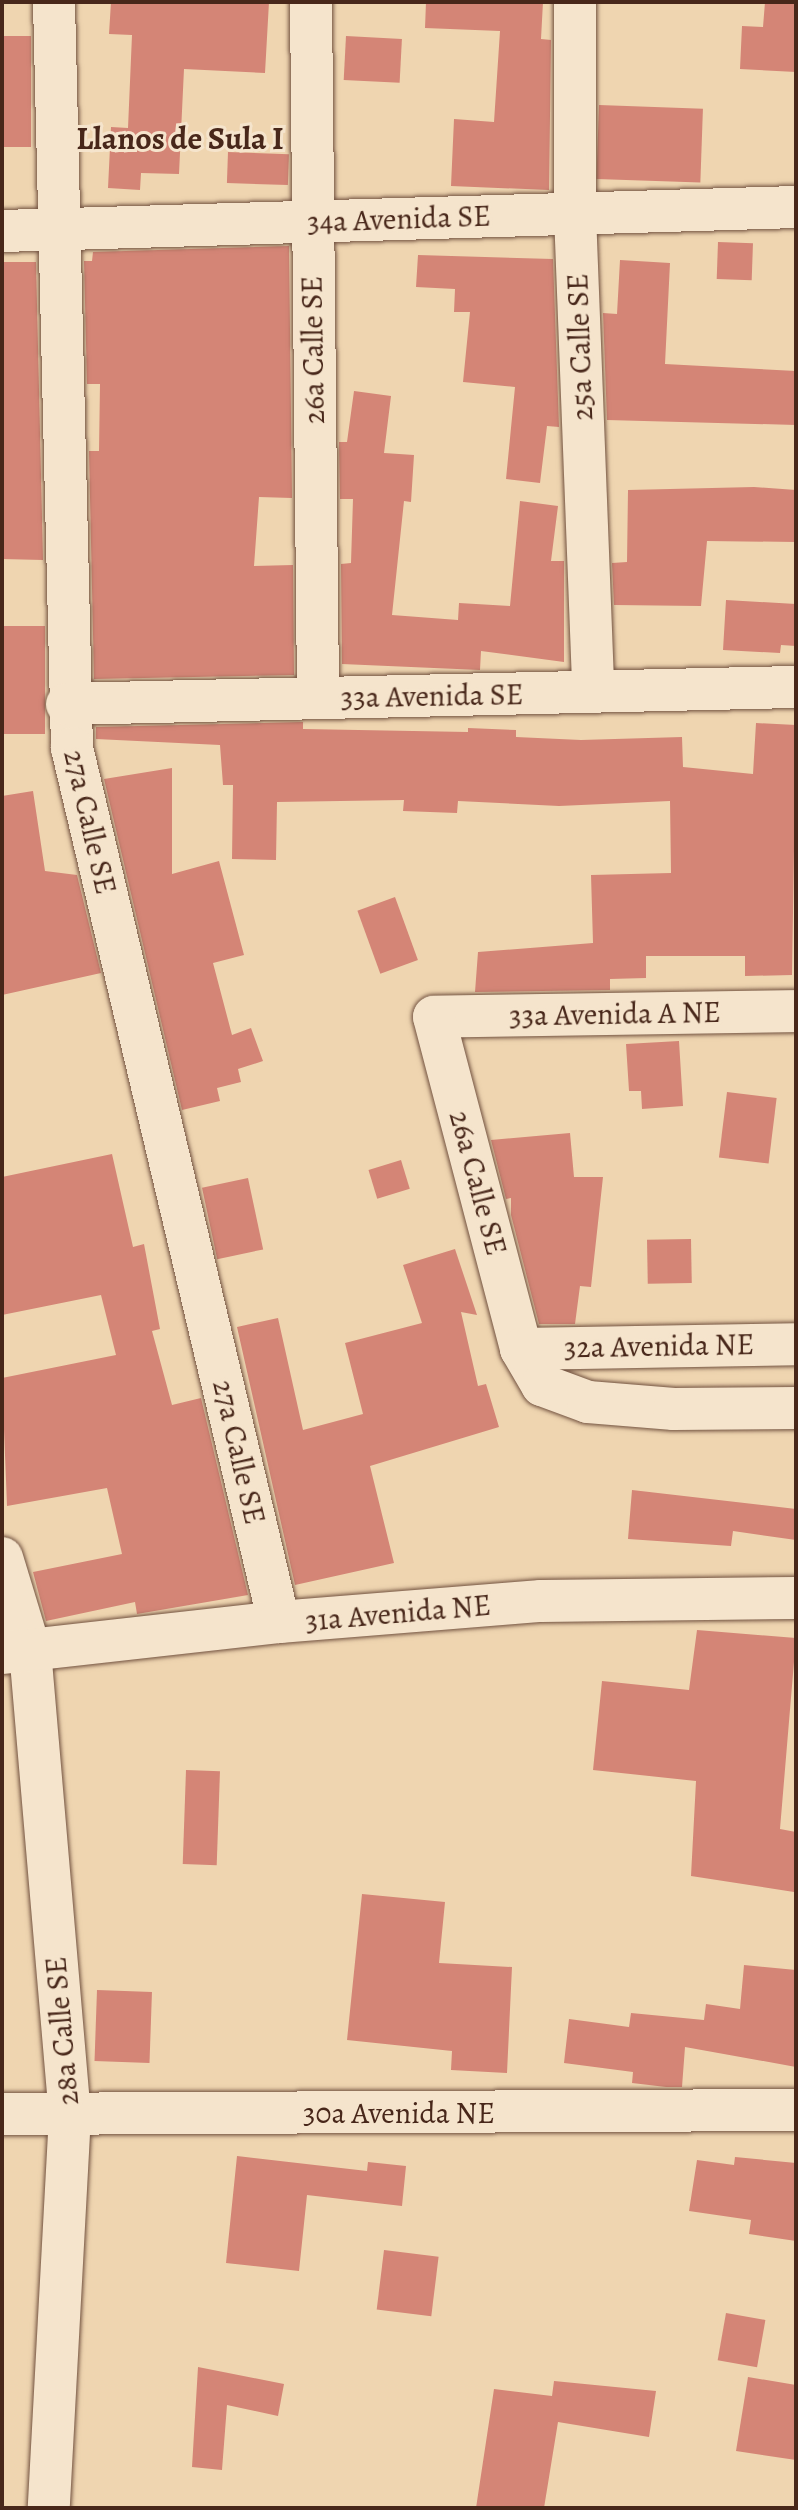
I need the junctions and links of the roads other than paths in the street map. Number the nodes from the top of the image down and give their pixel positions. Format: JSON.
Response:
{"nodes":[{"id":1,"x":54,"y":2,"type":"edge"},
{"id":2,"x":311,"y":2,"type":"edge"},
{"id":3,"x":575,"y":2,"type":"edge"},
{"id":4,"x":796,"y":207,"type":"edge"},
{"id":5,"x":575,"y":214,"type":"junction"},
{"id":6,"x":312,"y":221,"type":"junction"},
{"id":7,"x":58,"y":229,"type":"junction"},
{"id":8,"x":2,"y":231,"type":"edge"},
{"id":9,"x":796,"y":687,"type":"edge"},
{"id":10,"x":593,"y":692,"type":"junction"},
{"id":11,"x":318,"y":698,"type":"junction"},
{"id":12,"x":67,"y":704,"type":"junction"},
{"id":13,"x":796,"y":1011,"type":"edge"},
{"id":14,"x":434,"y":1017,"type":"joint"},
{"id":15,"x":796,"y":1344,"type":"edge"},
{"id":16,"x":521,"y":1349,"type":"junction"},
{"id":17,"x":796,"y":1408,"type":"edge"},
{"id":18,"x":2,"y":1558,"type":"edge"},
{"id":19,"x":796,"y":1598,"type":"edge"},
{"id":20,"x":279,"y":1622,"type":"junction"},
{"id":21,"x":16,"y":1652,"type":"edge"},
{"id":22,"x":796,"y":2110,"type":"edge"},
{"id":23,"x":2,"y":2114,"type":"edge"},
{"id":24,"x":70,"y":2115,"type":"junction"},
{"id":25,"x":49,"y":2508,"type":"edge"}],
"edges":[{"from":1,"to":7,"type":"street","name":"27a Calle SE"},
{"from":2,"to":6,"type":"street","name":"26a Calle SE"},
{"from":3,"to":5,"type":"street","name":"25a Calle SE"},
{"from":4,"to":5,"type":"street","name":"34a Avenida SE"},
{"from":5,"to":6,"type":"street","name":"34a Avenida SE"},
{"from":5,"to":10,"type":"street","name":"25a Calle SE"},
{"from":6,"to":7,"type":"street","name":"34a Avenida SE"},
{"from":6,"to":11,"type":"street","name":"26a Calle SE"},
{"from":7,"to":8,"type":"street","name":"34a Avenida SE"},
{"from":7,"to":12,"type":"street","name":"27a Calle SE"},
{"from":9,"to":10,"type":"street","name":"33a Avenida SE"},
{"from":10,"to":11,"type":"street","name":"33a Avenida SE"},
{"from":11,"to":12,"type":"street","name":"33a Avenida SE"},
{"from":12,"to":20,"type":"street","name":"27a Calle SE"},
{"from":13,"to":14,"type":"street","name":"33a Avenida A NE"},
{"from":14,"to":16,"type":"street","name":"26a Calle SE"},
{"from":15,"to":16,"type":"street","name":"32a Avenida NE"},
{"from":16,"to":17,"type":"street","name":"26a Calle SE"},
{"from":18,"to":21,"type":"street","name":"28a Calle SE"},
{"from":19,"to":20,"type":"street","name":"31a Avenida NE"},
{"from":20,"to":21,"type":"street","name":"31a Avenida NE"},
{"from":21,"to":24,"type":"street","name":"28a Calle SE"},
{"from":22,"to":24,"type":"street","name":"30a Avenida NE"},
{"from":23,"to":24,"type":"street","name":"30a Avenida NE"},
{"from":24,"to":25,"type":"street","name":"28a Calle SE"}]}
